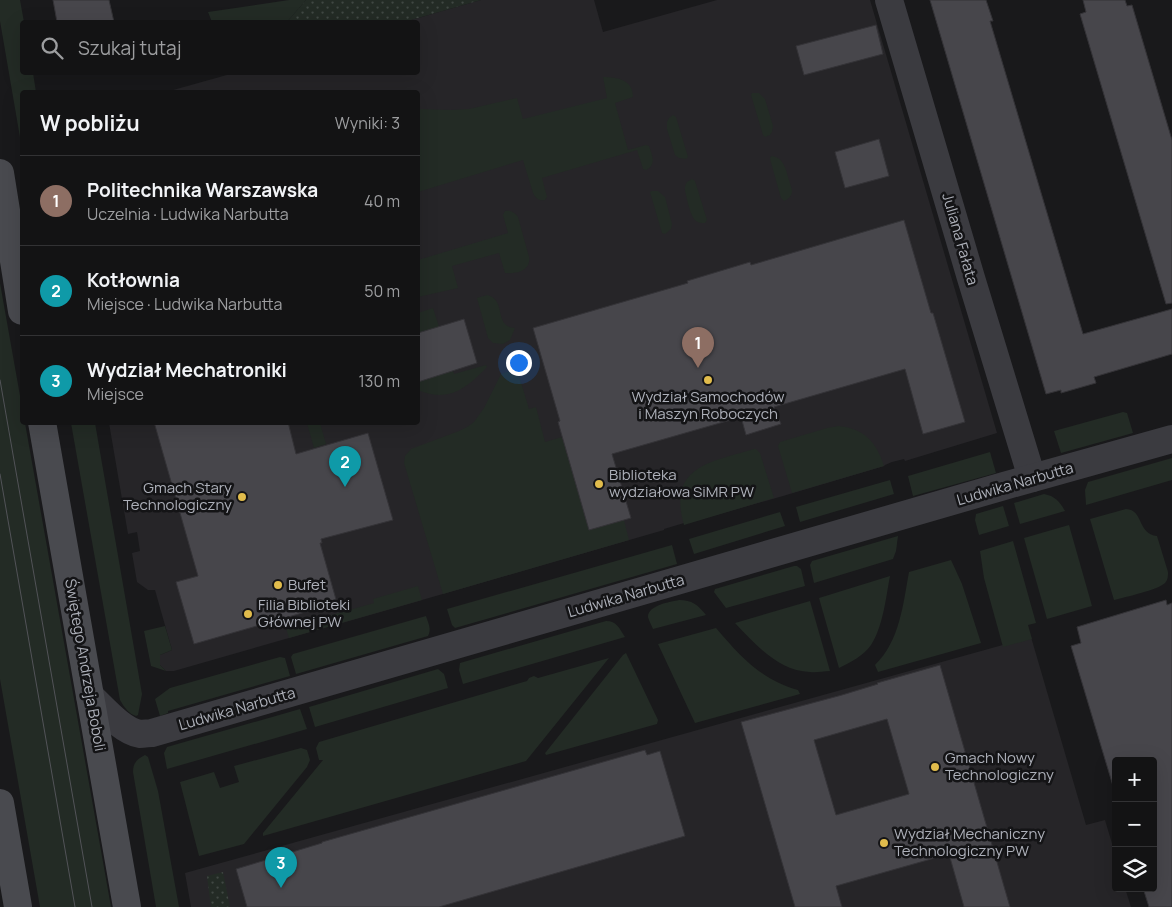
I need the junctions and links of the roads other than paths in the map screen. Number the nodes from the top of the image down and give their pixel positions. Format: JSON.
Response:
{"nodes":[{"id":1,"x":889,"y":0,"type":"edge"},
{"id":2,"x":0,"y":173,"type":"edge"},
{"id":3,"x":20,"y":298,"type":"edge"},
{"id":4,"x":43,"y":425,"type":"edge"},
{"id":5,"x":1172,"y":439,"type":"edge"},
{"id":6,"x":1032,"y":478,"type":"junction"},
{"id":7,"x":90,"y":696,"type":"junction"},
{"id":8,"x":0,"y":803,"type":"edge"},
{"id":9,"x":18,"y":907,"type":"edge"},
{"id":10,"x":127,"y":907,"type":"edge"}],
"edges":[{"from":1,"to":6,"type":"street","name":"Juliana Fałata"},
{"from":2,"to":3,"type":"main road"},
{"from":4,"to":7,"type":"main road","name":"Świętego Andrzeja Boboli"},
{"from":5,"to":6,"type":"street","name":"Ludwika Narbutta"},
{"from":6,"to":7,"type":"street","name":"Ludwika Narbutta"},
{"from":7,"to":10,"type":"main road","name":"Świętego Andrzeja Boboli"},
{"from":8,"to":9,"type":"main road"}]}
